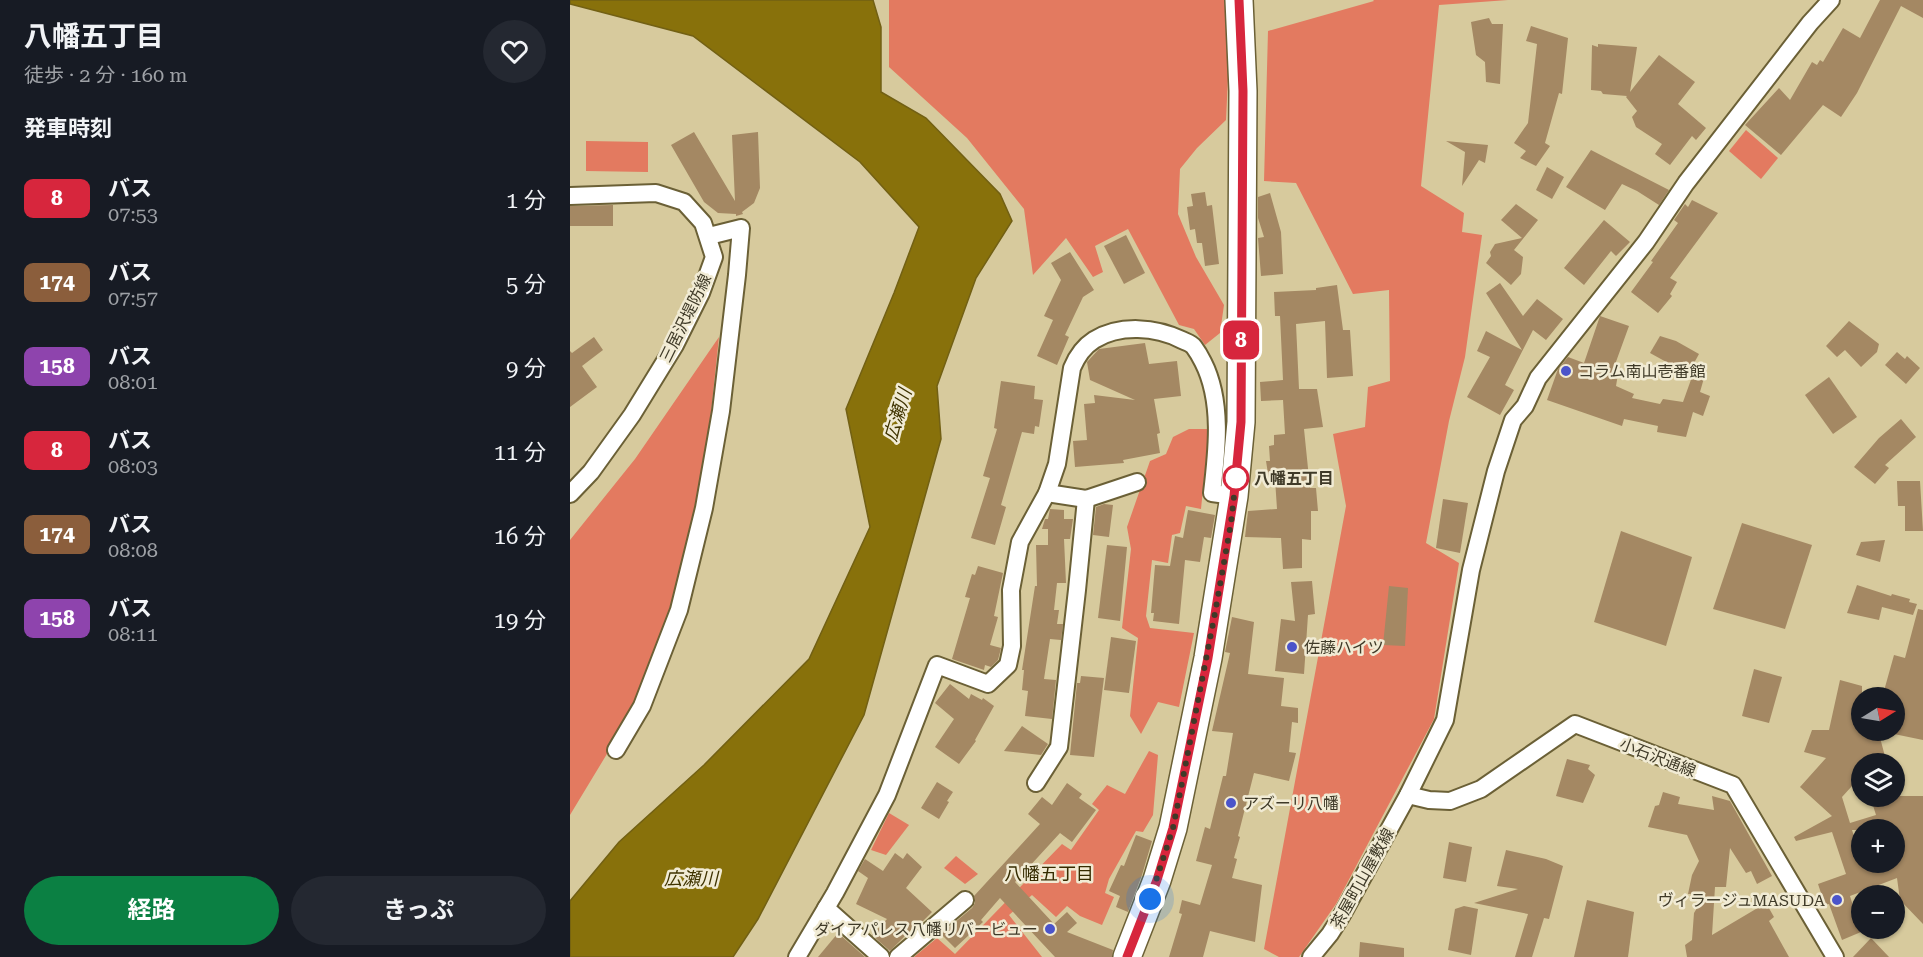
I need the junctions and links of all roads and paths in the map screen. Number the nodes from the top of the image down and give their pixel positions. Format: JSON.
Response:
{"nodes":[{"id":1,"x":1239,"y":0,"type":"edge"},
{"id":2,"x":1831,"y":0,"type":"edge"},
{"id":3,"x":570,"y":196,"type":"edge"},
{"id":4,"x":709,"y":236,"type":"junction"},
{"id":5,"x":1137,"y":482,"type":"dead end"},
{"id":6,"x":570,"y":494,"type":"edge"},
{"id":7,"x":1047,"y":494,"type":"junction"},
{"id":8,"x":1234,"y":496,"type":"junction"},
{"id":9,"x":1086,"y":499,"type":"junction"},
{"id":10,"x":616,"y":750,"type":"dead end"},
{"id":11,"x":1036,"y":783,"type":"dead end"},
{"id":12,"x":1408,"y":795,"type":"junction"},
{"id":13,"x":964,"y":900,"type":"dead end"},
{"id":14,"x":826,"y":908,"type":"junction"},
{"id":15,"x":797,"y":957,"type":"edge"},
{"id":16,"x":881,"y":957,"type":"edge"},
{"id":17,"x":898,"y":957,"type":"edge"},
{"id":18,"x":1127,"y":957,"type":"edge"},
{"id":19,"x":1311,"y":957,"type":"edge"},
{"id":20,"x":1834,"y":957,"type":"edge"}],
"edges":[{"from":1,"to":8,"type":"main road"},
{"from":2,"to":12,"type":"street","name":"茶屋町山屋敷線"},
{"from":3,"to":4,"type":"street","name":"三居沢堤防線"},
{"from":4,"to":6,"type":"street","name":"三居沢堤防線"},
{"from":4,"to":10,"type":"street"},
{"from":5,"to":9,"type":"street"},
{"from":7,"to":8,"type":"street"},
{"from":7,"to":9,"type":"street"},
{"from":7,"to":14,"type":"street"},
{"from":8,"to":18,"type":"main road"},
{"from":9,"to":11,"type":"street"},
{"from":12,"to":19,"type":"street","name":"茶屋町山屋敷線"},
{"from":12,"to":20,"type":"street","name":"小石沢通線"},
{"from":13,"to":17,"type":"street"},
{"from":14,"to":15,"type":"street"},
{"from":14,"to":16,"type":"street"}]}
